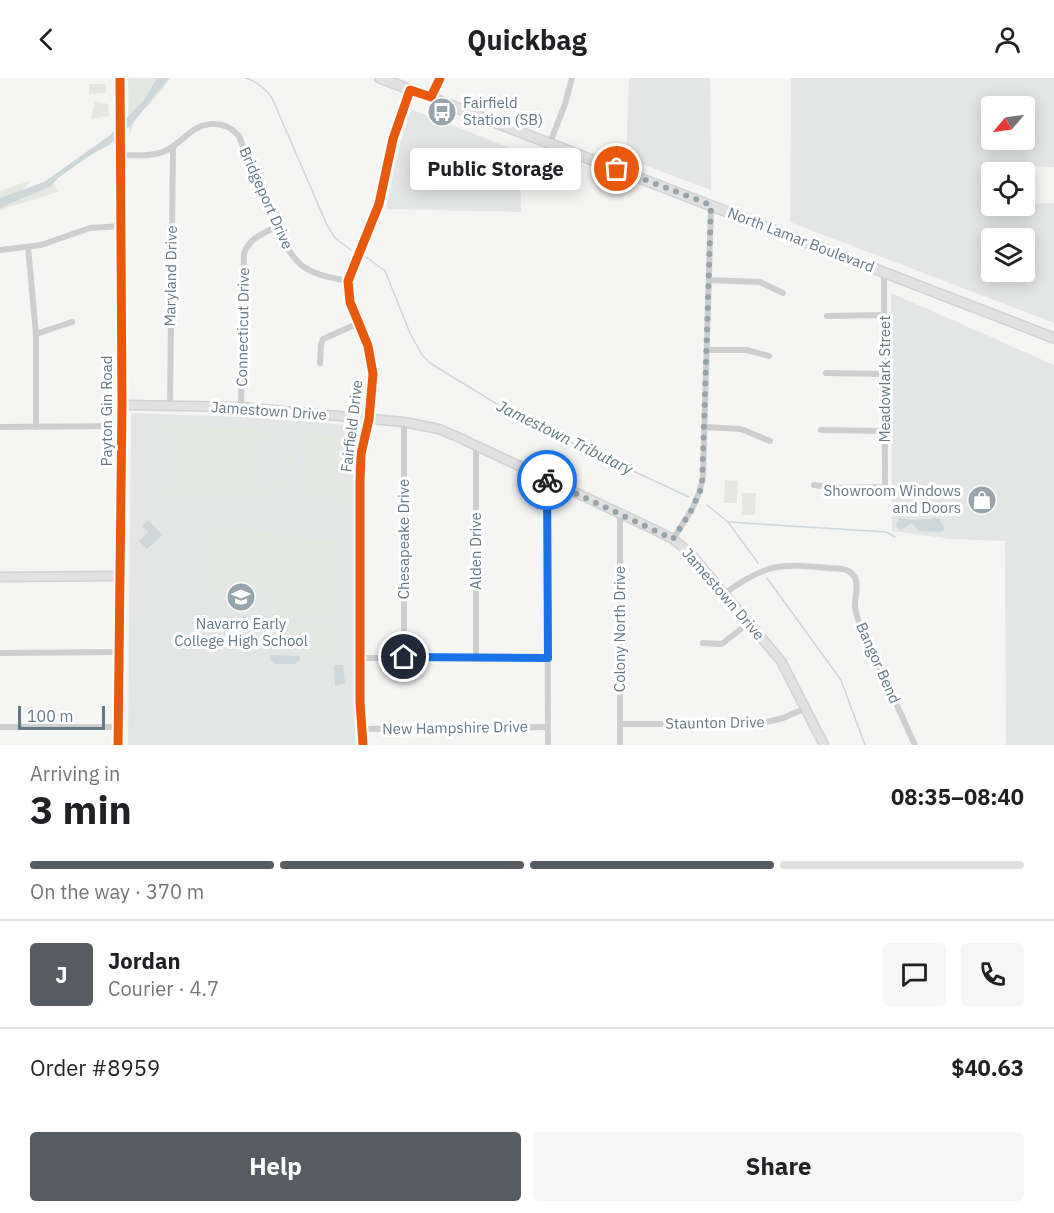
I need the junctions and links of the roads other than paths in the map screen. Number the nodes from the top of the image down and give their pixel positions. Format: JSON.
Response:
{"nodes":[{"id":1,"x":120,"y":78,"type":"edge"},
{"id":2,"x":380,"y":78,"type":"edge"},
{"id":3,"x":440,"y":78,"type":"edge"},
{"id":4,"x":572,"y":78,"type":"edge"},
{"id":5,"x":410,"y":90,"type":"junction"},
{"id":6,"x":431,"y":97,"type":"junction"},
{"id":7,"x":550,"y":143,"type":"junction"},
{"id":8,"x":173,"y":147,"type":"junction"},
{"id":9,"x":121,"y":151,"type":"junction"},
{"id":10,"x":711,"y":205,"type":"junction"},
{"id":11,"x":122,"y":226,"type":"junction"},
{"id":12,"x":276,"y":227,"type":"junction"},
{"id":13,"x":28,"y":247,"type":"junction"},
{"id":14,"x":0,"y":250,"type":"edge"},
{"id":15,"x":884,"y":271,"type":"junction"},
{"id":16,"x":709,"y":280,"type":"junction"},
{"id":17,"x":348,"y":281,"type":"junction"},
{"id":18,"x":783,"y":292,"type":"dead end"},
{"id":19,"x":885,"y":315,"type":"junction"},
{"id":20,"x":826,"y":316,"type":"dead end"},
{"id":21,"x":72,"y":322,"type":"dead end"},
{"id":22,"x":359,"y":323,"type":"junction"},
{"id":23,"x":36,"y":334,"type":"junction"},
{"id":24,"x":1054,"y":338,"type":"edge"},
{"id":25,"x":707,"y":350,"type":"junction"},
{"id":26,"x":769,"y":356,"type":"dead end"},
{"id":27,"x":320,"y":363,"type":"dead end"},
{"id":28,"x":826,"y":373,"type":"dead end"},
{"id":29,"x":884,"y":374,"type":"junction"},
{"id":30,"x":122,"y":405,"type":"junction"},
{"id":31,"x":170,"y":406,"type":"junction"},
{"id":32,"x":241,"y":407,"type":"junction"},
{"id":33,"x":369,"y":419,"type":"junction"},
{"id":34,"x":404,"y":422,"type":"junction"},
{"id":35,"x":122,"y":426,"type":"junction"},
{"id":36,"x":0,"y":427,"type":"edge"},
{"id":37,"x":36,"y":427,"type":"junction"},
{"id":38,"x":705,"y":427,"type":"junction"},
{"id":39,"x":821,"y":430,"type":"dead end"},
{"id":40,"x":884,"y":431,"type":"junction"},
{"id":41,"x":770,"y":441,"type":"dead end"},
{"id":42,"x":476,"y":446,"type":"junction"},
{"id":43,"x":547,"y":480,"type":"junction"},
{"id":44,"x":814,"y":485,"type":"dead end"},
{"id":45,"x":620,"y":514,"type":"junction"},
{"id":46,"x":673,"y":539,"type":"junction"},
{"id":47,"x":120,"y":576,"type":"junction"},
{"id":48,"x":0,"y":577,"type":"edge"},
{"id":49,"x":724,"y":594,"type":"junction"},
{"id":50,"x":748,"y":623,"type":"junction"},
{"id":51,"x":703,"y":643,"type":"dead end"},
{"id":52,"x":119,"y":652,"type":"junction"},
{"id":53,"x":0,"y":653,"type":"edge"},
{"id":54,"x":404,"y":657,"type":"junction"},
{"id":55,"x":476,"y":657,"type":"junction"},
{"id":56,"x":360,"y":658,"type":"junction"},
{"id":57,"x":548,"y":658,"type":"junction"},
{"id":58,"x":806,"y":708,"type":"junction"},
{"id":59,"x":620,"y":724,"type":"junction"},
{"id":60,"x":0,"y":727,"type":"edge"},
{"id":61,"x":118,"y":727,"type":"junction"},
{"id":62,"x":548,"y":727,"type":"junction"},
{"id":63,"x":362,"y":729,"type":"junction"},
{"id":64,"x":118,"y":745,"type":"edge"},
{"id":65,"x":363,"y":745,"type":"edge"},
{"id":66,"x":548,"y":745,"type":"edge"},
{"id":67,"x":620,"y":745,"type":"edge"},
{"id":68,"x":824,"y":745,"type":"edge"},
{"id":69,"x":915,"y":745,"type":"edge"}],
"edges":[{"from":1,"to":9,"type":"street","name":"Payton Gin Road"},
{"from":2,"to":5,"type":"main road","name":"North Lamar Boulevard"},
{"from":3,"to":6,"type":"street"},
{"from":4,"to":7,"type":"street"},
{"from":5,"to":6,"type":"main road","name":"North Lamar Boulevard"},
{"from":5,"to":17,"type":"street"},
{"from":6,"to":7,"type":"main road","name":"North Lamar Boulevard"},
{"from":7,"to":10,"type":"main road","name":"North Lamar Boulevard"},
{"from":8,"to":9,"type":"street","name":"Bridgeport Drive"},
{"from":8,"to":12,"type":"street","name":"Bridgeport Drive"},
{"from":8,"to":31,"type":"street","name":"Maryland Drive"},
{"from":9,"to":11,"type":"street","name":"Payton Gin Road"},
{"from":10,"to":15,"type":"main road","name":"North Lamar Boulevard"},
{"from":10,"to":16,"type":"street"},
{"from":11,"to":13,"type":"street"},
{"from":11,"to":30,"type":"street","name":"Payton Gin Road"},
{"from":12,"to":17,"type":"street","name":"Bridgeport Drive"},
{"from":12,"to":32,"type":"street","name":"Connecticut Drive"},
{"from":13,"to":14,"type":"street"},
{"from":13,"to":23,"type":"street"},
{"from":15,"to":19,"type":"street","name":"Meadowlark Street"},
{"from":15,"to":24,"type":"main road","name":"North Lamar Boulevard"},
{"from":16,"to":18,"type":"street"},
{"from":16,"to":25,"type":"street"},
{"from":17,"to":22,"type":"street","name":"Fairfield Drive"},
{"from":19,"to":20,"type":"street"},
{"from":19,"to":29,"type":"street","name":"Meadowlark Street"},
{"from":21,"to":23,"type":"street"},
{"from":22,"to":27,"type":"street"},
{"from":22,"to":33,"type":"street","name":"Fairfield Drive"},
{"from":23,"to":37,"type":"street"},
{"from":25,"to":26,"type":"street"},
{"from":25,"to":38,"type":"street"},
{"from":28,"to":29,"type":"street"},
{"from":29,"to":40,"type":"street","name":"Meadowlark Street"},
{"from":30,"to":31,"type":"street","name":"Jamestown Drive"},
{"from":30,"to":35,"type":"street","name":"Payton Gin Road"},
{"from":31,"to":32,"type":"street","name":"Jamestown Drive"},
{"from":32,"to":33,"type":"street","name":"Jamestown Drive"},
{"from":33,"to":34,"type":"street","name":"Jamestown Drive"},
{"from":33,"to":56,"type":"street","name":"Fairfield Drive"},
{"from":34,"to":42,"type":"street","name":"Jamestown Drive"},
{"from":34,"to":54,"type":"street","name":"Chesapeake Drive"},
{"from":35,"to":37,"type":"street"},
{"from":35,"to":47,"type":"street","name":"Payton Gin Road"},
{"from":36,"to":37,"type":"street"},
{"from":38,"to":41,"type":"street"},
{"from":38,"to":46,"type":"street"},
{"from":39,"to":40,"type":"street"},
{"from":40,"to":44,"type":"street","name":"Meadowlark Street"},
{"from":42,"to":43,"type":"street","name":"Jamestown Drive"},
{"from":42,"to":55,"type":"street","name":"Alden Drive"},
{"from":43,"to":45,"type":"street","name":"Jamestown Drive"},
{"from":43,"to":57,"type":"street"},
{"from":45,"to":46,"type":"street","name":"Jamestown Drive"},
{"from":45,"to":59,"type":"street","name":"Colony North Drive"},
{"from":46,"to":49,"type":"street","name":"Jamestown Drive"},
{"from":47,"to":48,"type":"street"},
{"from":47,"to":52,"type":"street","name":"Payton Gin Road"},
{"from":49,"to":50,"type":"street","name":"Jamestown Drive"},
{"from":49,"to":69,"type":"street","name":"Bangor Bend"},
{"from":50,"to":51,"type":"street"},
{"from":50,"to":58,"type":"street","name":"Jamestown Drive"},
{"from":52,"to":53,"type":"street"},
{"from":52,"to":61,"type":"street","name":"Payton Gin Road"},
{"from":54,"to":55,"type":"street"},
{"from":54,"to":56,"type":"street"},
{"from":55,"to":57,"type":"street"},
{"from":56,"to":63,"type":"street","name":"Fairfield Drive"},
{"from":57,"to":62,"type":"street"},
{"from":58,"to":59,"type":"street","name":"Staunton Drive"},
{"from":58,"to":68,"type":"street","name":"Jamestown Drive"},
{"from":59,"to":67,"type":"street","name":"Colony North Drive"},
{"from":60,"to":61,"type":"street"},
{"from":61,"to":64,"type":"street","name":"Payton Gin Road"},
{"from":62,"to":63,"type":"street","name":"New Hampshire Drive"},
{"from":62,"to":66,"type":"street"},
{"from":63,"to":65,"type":"street","name":"Fairfield Drive"}]}
